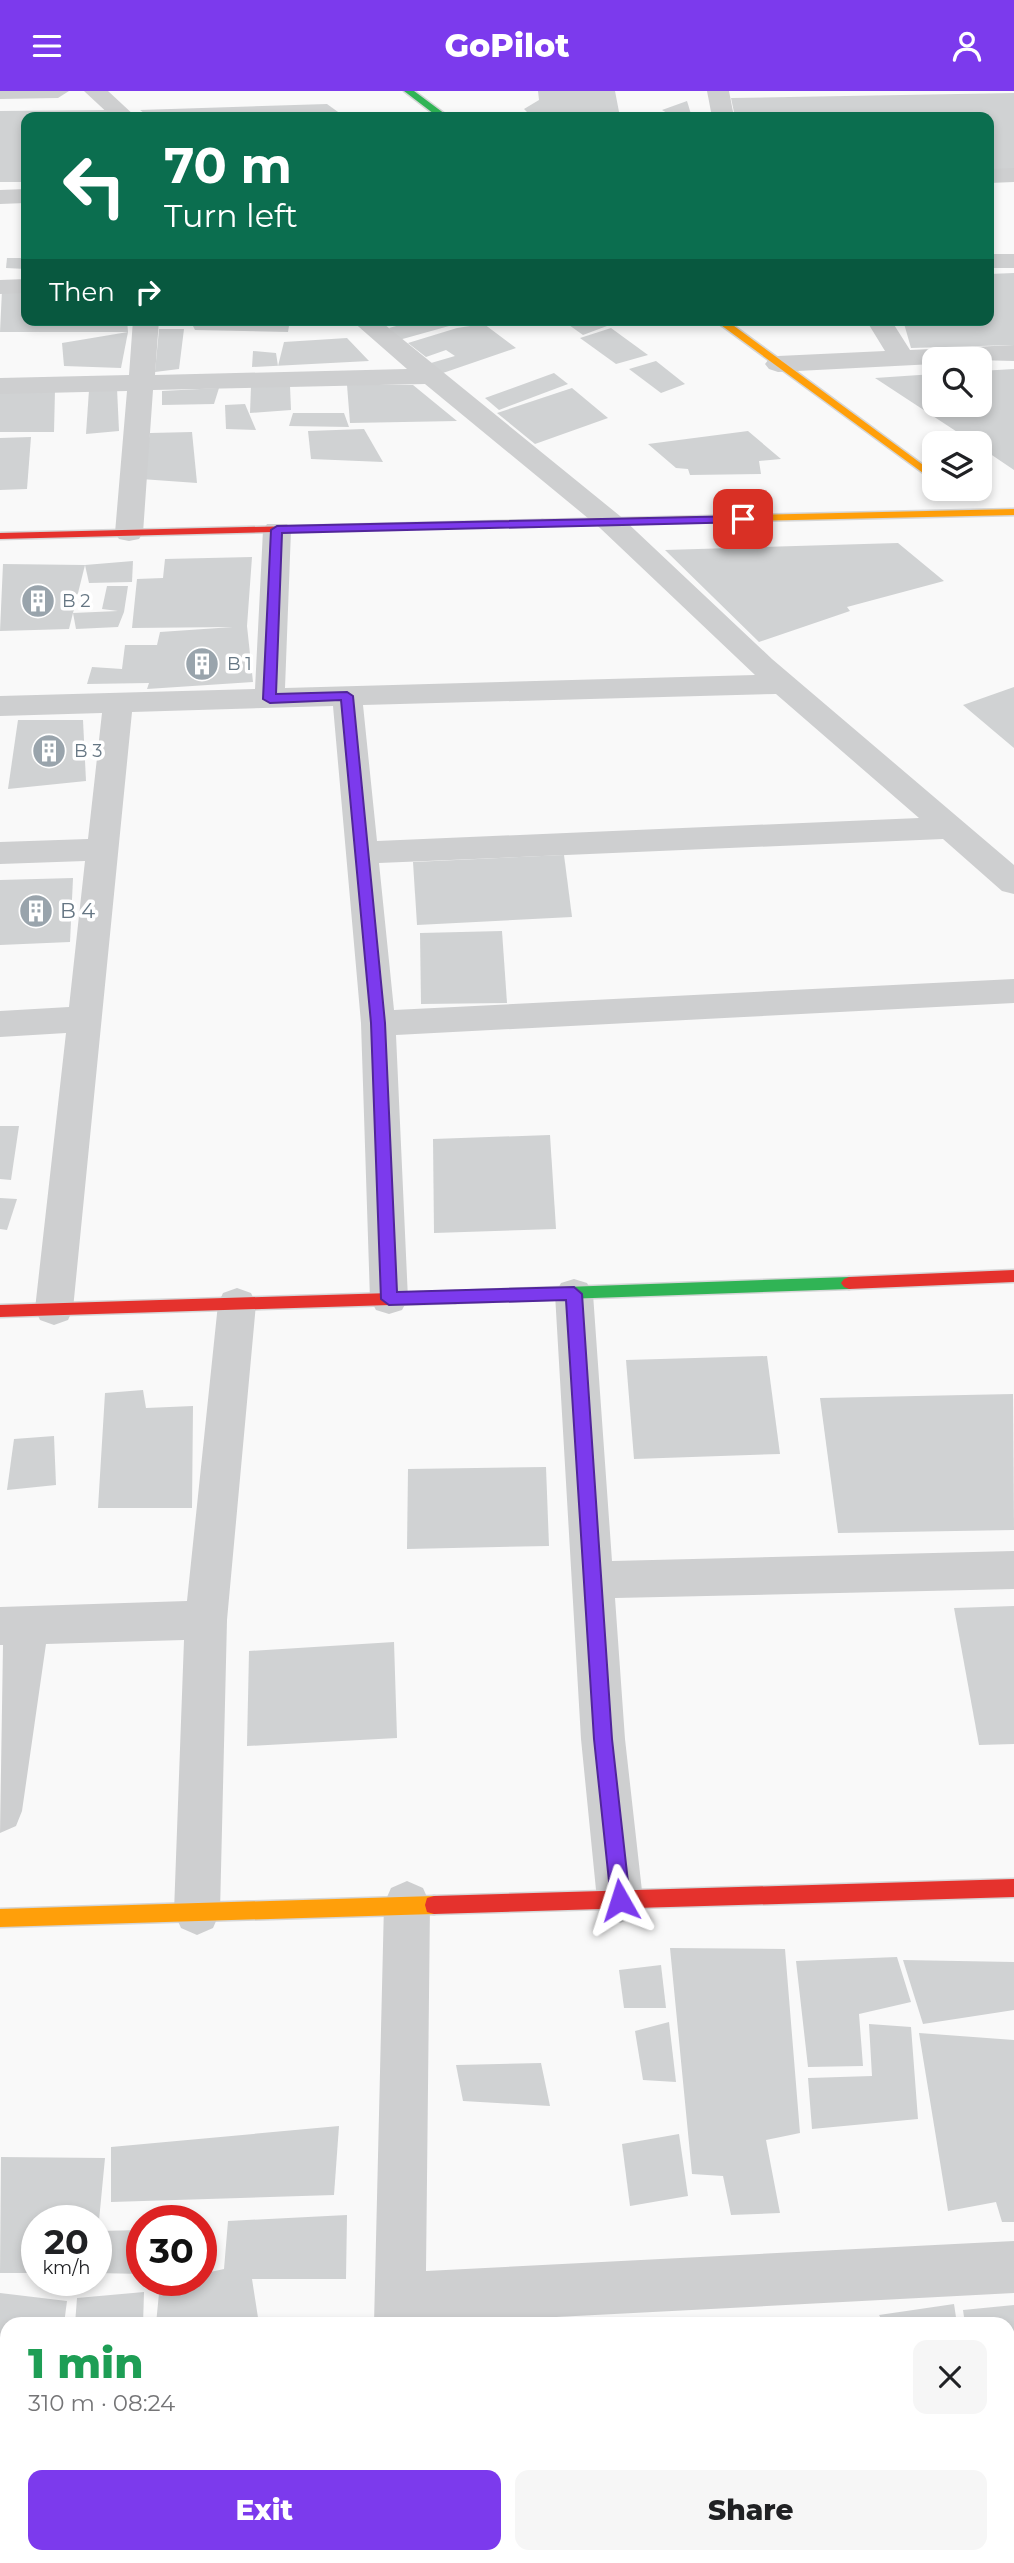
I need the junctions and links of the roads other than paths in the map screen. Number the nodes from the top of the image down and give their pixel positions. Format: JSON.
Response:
{"nodes":[{"id":1,"x":58,"y":91,"type":"edge"},
{"id":2,"x":95,"y":91,"type":"edge"},
{"id":3,"x":408,"y":91,"type":"edge"},
{"id":4,"x":718,"y":91,"type":"edge"},
{"id":5,"x":0,"y":92,"type":"edge"},
{"id":6,"x":119,"y":112,"type":"edge"},
{"id":7,"x":437,"y":112,"type":"edge"},
{"id":8,"x":722,"y":112,"type":"edge"},
{"id":9,"x":994,"y":176,"type":"edge"},
{"id":10,"x":1014,"y":176,"type":"edge"},
{"id":11,"x":21,"y":196,"type":"edge"},
{"id":12,"x":0,"y":197,"type":"edge"},
{"id":13,"x":994,"y":261,"type":"edge"},
{"id":14,"x":1014,"y":261,"type":"edge"},
{"id":15,"x":21,"y":286,"type":"edge"},
{"id":16,"x":0,"y":287,"type":"edge"},
{"id":17,"x":145,"y":326,"type":"edge"},
{"id":18,"x":370,"y":326,"type":"edge"},
{"id":19,"x":727,"y":326,"type":"edge"},
{"id":20,"x":882,"y":326,"type":"edge"},
{"id":21,"x":1014,"y":353,"type":"edge"},
{"id":22,"x":902,"y":358,"type":"junction"},
{"id":23,"x":778,"y":364,"type":"junction"},
{"id":24,"x":431,"y":376,"type":"junction"},
{"id":25,"x":140,"y":382,"type":"junction"},
{"id":26,"x":0,"y":386,"type":"edge"},
{"id":27,"x":922,"y":469,"type":"edge"},
{"id":28,"x":965,"y":501,"type":"edge"},
{"id":29,"x":1014,"y":512,"type":"edge"},
{"id":30,"x":983,"y":514,"type":"junction"},
{"id":31,"x":610,"y":522,"type":"junction"},
{"id":32,"x":277,"y":530,"type":"junction"},
{"id":33,"x":1004,"y":530,"type":"dead end"},
{"id":34,"x":129,"y":533,"type":"junction"},
{"id":35,"x":0,"y":535,"type":"edge"},
{"id":36,"x":783,"y":684,"type":"junction"},
{"id":37,"x":347,"y":696,"type":"junction"},
{"id":38,"x":270,"y":699,"type":"junction"},
{"id":39,"x":118,"y":703,"type":"junction"},
{"id":40,"x":0,"y":706,"type":"edge"},
{"id":41,"x":949,"y":828,"type":"junction"},
{"id":42,"x":103,"y":849,"type":"junction"},
{"id":43,"x":0,"y":853,"type":"edge"},
{"id":44,"x":364,"y":853,"type":"junction"},
{"id":45,"x":1014,"y":883,"type":"edge"},
{"id":46,"x":1014,"y":991,"type":"edge"},
{"id":47,"x":85,"y":1019,"type":"junction"},
{"id":48,"x":378,"y":1023,"type":"junction"},
{"id":49,"x":0,"y":1024,"type":"edge"},
{"id":50,"x":1014,"y":1276,"type":"edge"},
{"id":51,"x":574,"y":1294,"type":"junction"},
{"id":52,"x":389,"y":1299,"type":"junction"},
{"id":53,"x":237,"y":1304,"type":"junction"},
{"id":54,"x":54,"y":1309,"type":"junction"},
{"id":55,"x":0,"y":1311,"type":"edge"},
{"id":56,"x":1014,"y":1570,"type":"edge"},
{"id":57,"x":593,"y":1580,"type":"junction"},
{"id":58,"x":206,"y":1620,"type":"junction"},
{"id":59,"x":14,"y":1625,"type":"edge"},
{"id":60,"x":0,"y":1811,"type":"edge"},
{"id":61,"x":1014,"y":1888,"type":"edge"},
{"id":62,"x":620,"y":1900,"type":"junction"},
{"id":63,"x":407,"y":1904,"type":"junction"},
{"id":64,"x":197,"y":1912,"type":"junction"},
{"id":65,"x":0,"y":1918,"type":"edge"},
{"id":66,"x":1014,"y":2267,"type":"edge"},
{"id":67,"x":399,"y":2311,"type":"edge"}],
"edges":[{"from":1,"to":5,"type":"street"},
{"from":2,"to":6,"type":"street"},
{"from":3,"to":7,"type":"street"},
{"from":4,"to":8,"type":"street"},
{"from":9,"to":10,"type":"street"},
{"from":11,"to":12,"type":"street"},
{"from":13,"to":14,"type":"street"},
{"from":15,"to":16,"type":"street"},
{"from":17,"to":25,"type":"street"},
{"from":18,"to":24,"type":"street"},
{"from":19,"to":23,"type":"street"},
{"from":20,"to":22,"type":"street"},
{"from":21,"to":22,"type":"street"},
{"from":22,"to":23,"type":"street"},
{"from":23,"to":27,"type":"street"},
{"from":24,"to":25,"type":"street"},
{"from":24,"to":31,"type":"street"},
{"from":25,"to":26,"type":"street"},
{"from":25,"to":34,"type":"street"},
{"from":28,"to":30,"type":"street"},
{"from":29,"to":30,"type":"street"},
{"from":30,"to":31,"type":"street"},
{"from":30,"to":33,"type":"street"},
{"from":31,"to":32,"type":"street"},
{"from":31,"to":36,"type":"street"},
{"from":32,"to":34,"type":"street"},
{"from":32,"to":38,"type":"street"},
{"from":34,"to":35,"type":"street"},
{"from":36,"to":37,"type":"street"},
{"from":36,"to":41,"type":"street"},
{"from":37,"to":38,"type":"street"},
{"from":37,"to":44,"type":"street"},
{"from":38,"to":39,"type":"street"},
{"from":39,"to":40,"type":"street"},
{"from":39,"to":42,"type":"street"},
{"from":41,"to":44,"type":"street"},
{"from":41,"to":45,"type":"street"},
{"from":42,"to":43,"type":"street"},
{"from":42,"to":47,"type":"street"},
{"from":44,"to":48,"type":"street"},
{"from":46,"to":48,"type":"street"},
{"from":47,"to":49,"type":"street"},
{"from":47,"to":54,"type":"street"},
{"from":48,"to":52,"type":"street"},
{"from":50,"to":51,"type":"street"},
{"from":51,"to":52,"type":"street"},
{"from":51,"to":57,"type":"street"},
{"from":52,"to":53,"type":"street"},
{"from":53,"to":54,"type":"street"},
{"from":53,"to":58,"type":"street"},
{"from":54,"to":55,"type":"street"},
{"from":56,"to":57,"type":"street"},
{"from":57,"to":62,"type":"street"},
{"from":58,"to":59,"type":"street"},
{"from":58,"to":64,"type":"street"},
{"from":59,"to":60,"type":"street"},
{"from":61,"to":62,"type":"street"},
{"from":62,"to":63,"type":"street"},
{"from":63,"to":64,"type":"street"},
{"from":63,"to":67,"type":"street"},
{"from":64,"to":65,"type":"street"},
{"from":66,"to":67,"type":"street"}]}
